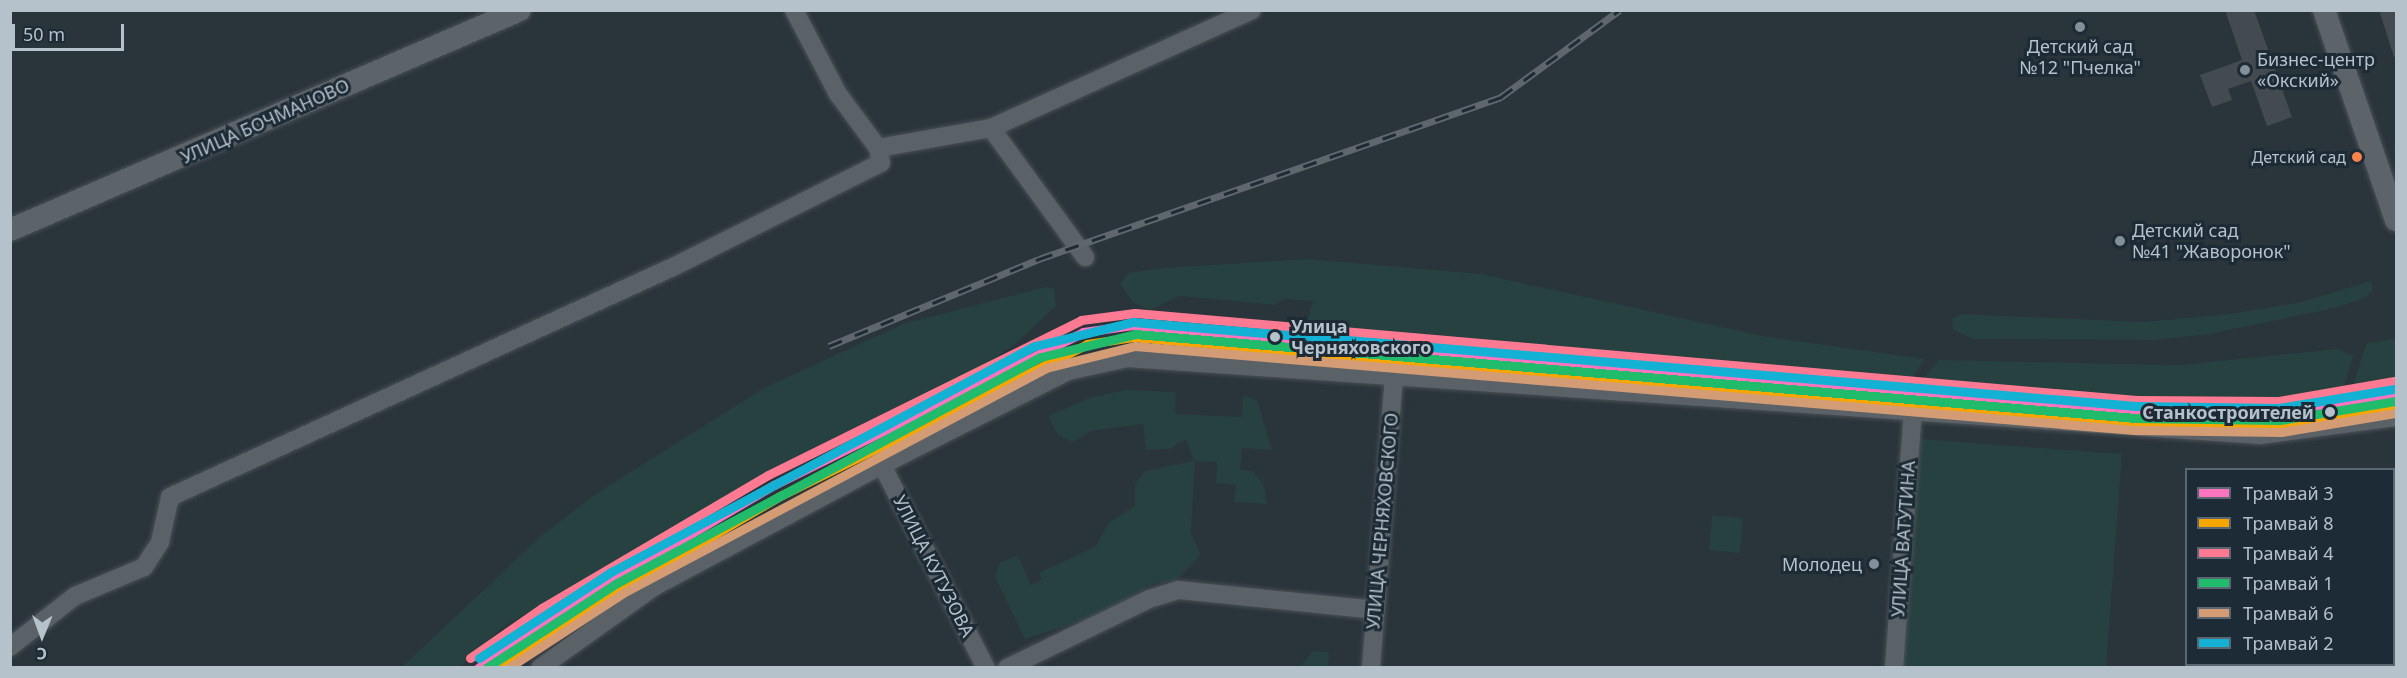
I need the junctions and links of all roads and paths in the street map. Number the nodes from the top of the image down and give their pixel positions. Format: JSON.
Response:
{"nodes":[{"id":1,"x":520,"y":10,"type":"edge"},
{"id":2,"x":794,"y":10,"type":"edge"},
{"id":3,"x":1252,"y":10,"type":"edge"},
{"id":4,"x":2324,"y":10,"type":"edge"},
{"id":5,"x":991,"y":128,"type":"junction"},
{"id":6,"x":878,"y":148,"type":"junction"},
{"id":7,"x":2397,"y":220,"type":"edge"},
{"id":8,"x":10,"y":230,"type":"edge"},
{"id":9,"x":1085,"y":257,"type":"dead end"},
{"id":10,"x":1395,"y":374,"type":"junction"},
{"id":11,"x":1913,"y":410,"type":"junction"},
{"id":12,"x":2397,"y":417,"type":"edge"},
{"id":13,"x":882,"y":465,"type":"junction"},
{"id":14,"x":1375,"y":610,"type":"junction"},
{"id":15,"x":10,"y":647,"type":"edge"},
{"id":16,"x":542,"y":667,"type":"edge"},
{"id":17,"x":986,"y":668,"type":"edge"},
{"id":18,"x":1007,"y":668,"type":"edge"},
{"id":19,"x":1371,"y":668,"type":"edge"},
{"id":20,"x":1894,"y":668,"type":"edge"}],
"edges":[{"from":1,"to":8,"type":"main road","name":"УЛИЦА БОЧМАНОВО"},
{"from":2,"to":6,"type":"street"},
{"from":3,"to":5,"type":"street"},
{"from":4,"to":7,"type":"main road"},
{"from":5,"to":6,"type":"street"},
{"from":5,"to":9,"type":"street"},
{"from":6,"to":15,"type":"street"},
{"from":10,"to":11,"type":"street"},
{"from":10,"to":13,"type":"street"},
{"from":10,"to":14,"type":"street","name":"УЛИЦА ЧЕРНЯХОВСКОГО"},
{"from":11,"to":12,"type":"street"},
{"from":11,"to":20,"type":"street","name":"УЛИЦА ВАТУТИНА"},
{"from":13,"to":16,"type":"street"},
{"from":13,"to":17,"type":"street","name":"УЛИЦА КУТУЗОВА"},
{"from":14,"to":18,"type":"street"},
{"from":14,"to":19,"type":"street","name":"УЛИЦА ЧЕРНЯХОВСКОГО"}]}
